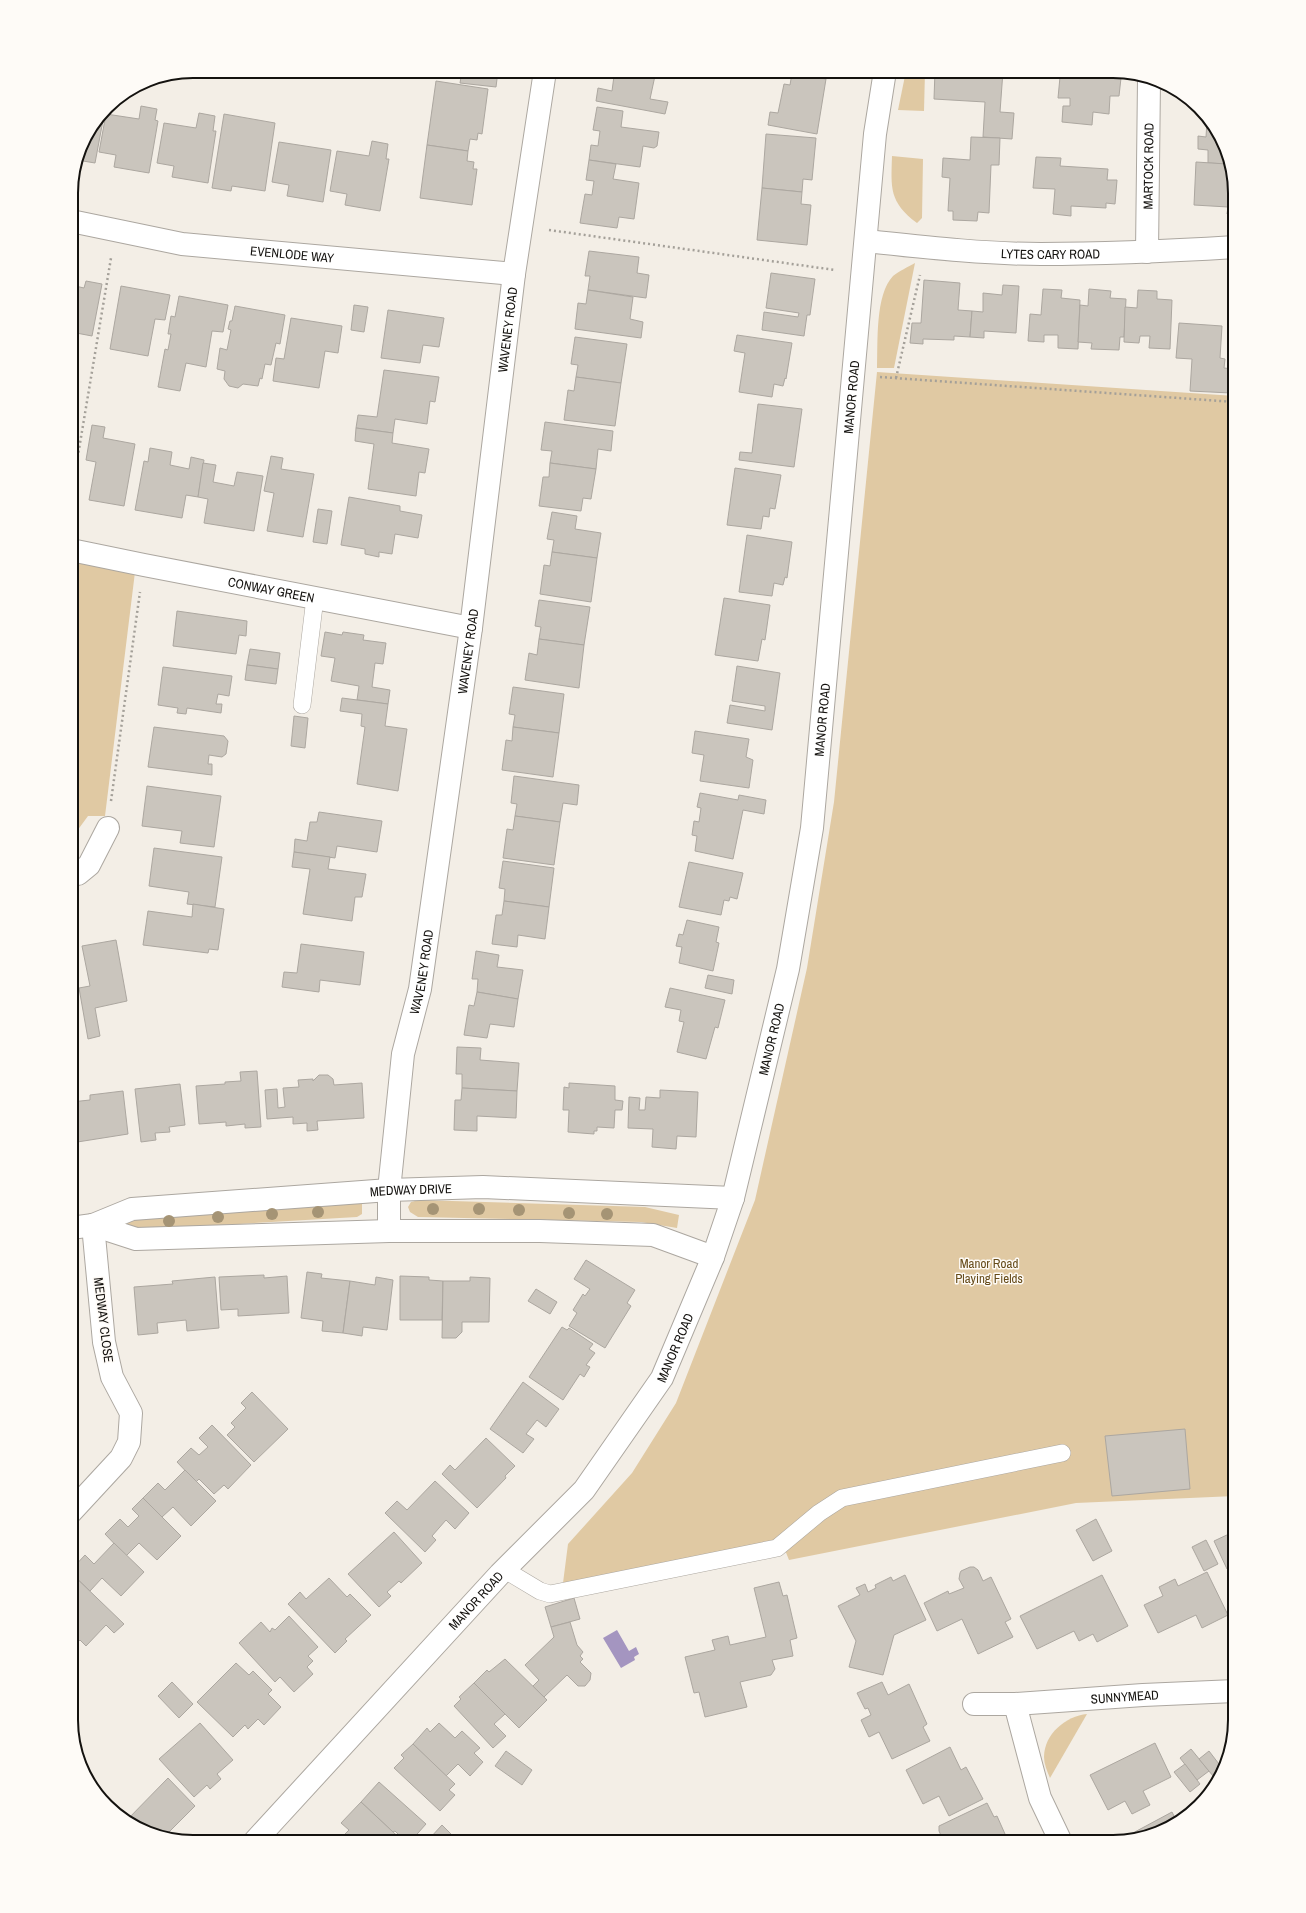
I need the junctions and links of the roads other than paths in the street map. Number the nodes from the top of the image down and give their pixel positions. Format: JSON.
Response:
{"nodes":[{"id":1,"x":544,"y":78,"type":"edge"},
{"id":2,"x":884,"y":78,"type":"edge"},
{"id":3,"x":1150,"y":84,"type":"edge"},
{"id":4,"x":78,"y":222,"type":"edge"},
{"id":5,"x":866,"y":241,"type":"junction"},
{"id":6,"x":1228,"y":247,"type":"edge"},
{"id":7,"x":1147,"y":252,"type":"junction"},
{"id":8,"x":514,"y":274,"type":"junction"},
{"id":9,"x":78,"y":551,"type":"edge"},
{"id":10,"x":315,"y":598,"type":"junction"},
{"id":11,"x":471,"y":628,"type":"junction"},
{"id":12,"x":302,"y":705,"type":"dead end"},
{"id":13,"x":108,"y":828,"type":"road end"},
{"id":14,"x":78,"y":874,"type":"edge"},
{"id":15,"x":389,"y":1190,"type":"junction"},
{"id":16,"x":733,"y":1198,"type":"junction"},
{"id":17,"x":93,"y":1225,"type":"junction"},
{"id":18,"x":78,"y":1227,"type":"edge"},
{"id":19,"x":389,"y":1231,"type":"junction"},
{"id":20,"x":713,"y":1257,"type":"junction"},
{"id":21,"x":1062,"y":1452,"type":"dead end"},
{"id":22,"x":78,"y":1504,"type":"edge"},
{"id":23,"x":505,"y":1570,"type":"junction"},
{"id":24,"x":1228,"y":1691,"type":"edge"},
{"id":25,"x":974,"y":1704,"type":"dead end"},
{"id":26,"x":1015,"y":1704,"type":"junction"},
{"id":27,"x":260,"y":1835,"type":"edge"},
{"id":28,"x":1058,"y":1835,"type":"edge"}],
"edges":[{"from":1,"to":8,"type":"street","name":"WAVENEY ROAD"},
{"from":2,"to":5,"type":"street","name":"MANOR ROAD"},
{"from":3,"to":7,"type":"street","name":"MARTOCK ROAD"},
{"from":4,"to":8,"type":"street","name":"EVENLODE WAY"},
{"from":5,"to":7,"type":"street","name":"LYTES CARY ROAD"},
{"from":5,"to":16,"type":"street","name":"MANOR ROAD"},
{"from":6,"to":7,"type":"street","name":"LYTES CARY ROAD"},
{"from":8,"to":11,"type":"street","name":"WAVENEY ROAD"},
{"from":9,"to":10,"type":"street","name":"CONWAY GREEN"},
{"from":10,"to":11,"type":"street","name":"CONWAY GREEN"},
{"from":10,"to":12,"type":"lane"},
{"from":11,"to":15,"type":"street","name":"WAVENEY ROAD"},
{"from":13,"to":14,"type":"street"},
{"from":15,"to":16,"type":"street","name":"MEDWAY DRIVE"},
{"from":15,"to":17,"type":"street","name":"MEDWAY DRIVE"},
{"from":15,"to":19,"type":"street","name":"WAVENEY ROAD"},
{"from":16,"to":20,"type":"street","name":"MANOR ROAD"},
{"from":17,"to":18,"type":"street","name":"MEDWAY DRIVE"},
{"from":17,"to":19,"type":"street","name":"MEDWAY DRIVE"},
{"from":17,"to":22,"type":"street","name":"MEDWAY CLOSE"},
{"from":19,"to":20,"type":"street","name":"MEDWAY DRIVE"},
{"from":20,"to":23,"type":"street","name":"MANOR ROAD"},
{"from":21,"to":23,"type":"lane"},
{"from":23,"to":27,"type":"street","name":"MANOR ROAD"},
{"from":24,"to":26,"type":"street","name":"SUNNYMEAD"},
{"from":25,"to":26,"type":"street","name":"SUNNYMEAD"},
{"from":26,"to":28,"type":"street"}]}
